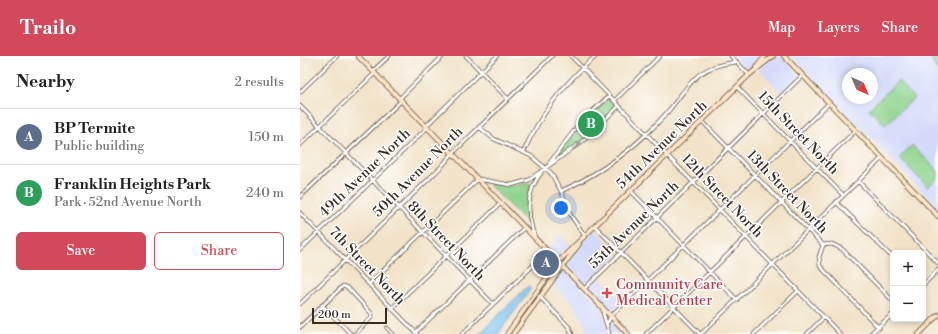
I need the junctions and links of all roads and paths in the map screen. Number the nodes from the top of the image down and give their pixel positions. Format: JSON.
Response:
{"nodes":[{"id":1,"x":337,"y":56,"type":"edge"},
{"id":2,"x":358,"y":56,"type":"edge"},
{"id":3,"x":389,"y":56,"type":"edge"},
{"id":4,"x":443,"y":56,"type":"edge"},
{"id":5,"x":466,"y":56,"type":"edge"},
{"id":6,"x":497,"y":56,"type":"edge"},
{"id":7,"x":552,"y":56,"type":"edge"},
{"id":8,"x":571,"y":56,"type":"edge"},
{"id":9,"x":596,"y":56,"type":"edge"},
{"id":10,"x":660,"y":56,"type":"edge"},
{"id":11,"x":731,"y":56,"type":"edge"},
{"id":12,"x":765,"y":56,"type":"edge"},
{"id":13,"x":773,"y":56,"type":"edge"},
{"id":14,"x":784,"y":56,"type":"edge"},
{"id":15,"x":736,"y":62,"type":"junction"},
{"id":16,"x":582,"y":68,"type":"junction"},
{"id":17,"x":756,"y":69,"type":"junction"},
{"id":18,"x":482,"y":71,"type":"junction"},
{"id":19,"x":374,"y":72,"type":"junction"},
{"id":20,"x":749,"y":75,"type":"junction"},
{"id":21,"x":802,"y":76,"type":"junction"},
{"id":22,"x":737,"y":87,"type":"junction"},
{"id":23,"x":300,"y":92,"type":"edge"},
{"id":24,"x":609,"y":96,"type":"junction"},
{"id":25,"x":401,"y":99,"type":"junction"},
{"id":26,"x":508,"y":99,"type":"junction"},
{"id":27,"x":614,"y":101,"type":"junction"},
{"id":28,"x":828,"y":104,"type":"junction"},
{"id":29,"x":300,"y":106,"type":"edge"},
{"id":30,"x":619,"y":106,"type":"junction"},
{"id":31,"x":764,"y":114,"type":"junction"},
{"id":32,"x":702,"y":121,"type":"junction"},
{"id":33,"x":319,"y":126,"type":"junction"},
{"id":34,"x":427,"y":127,"type":"junction"},
{"id":35,"x":479,"y":127,"type":"junction"},
{"id":36,"x":855,"y":130,"type":"junction"},
{"id":37,"x":646,"y":134,"type":"junction"},
{"id":38,"x":790,"y":141,"type":"junction"},
{"id":39,"x":300,"y":145,"type":"edge"},
{"id":40,"x":729,"y":148,"type":"junction"},
{"id":41,"x":524,"y":152,"type":"junction"},
{"id":42,"x":346,"y":153,"type":"junction"},
{"id":43,"x":453,"y":153,"type":"junction"},
{"id":44,"x":667,"y":155,"type":"junction"},
{"id":45,"x":882,"y":158,"type":"junction"},
{"id":46,"x":545,"y":168,"type":"junction"},
{"id":47,"x":817,"y":168,"type":"junction"},
{"id":48,"x":755,"y":175,"type":"junction"},
{"id":49,"x":478,"y":179,"type":"junction"},
{"id":50,"x":372,"y":181,"type":"junction"},
{"id":51,"x":858,"y":181,"type":"junction"},
{"id":52,"x":694,"y":182,"type":"junction"},
{"id":53,"x":561,"y":191,"type":"junction"},
{"id":54,"x":631,"y":191,"type":"junction"},
{"id":55,"x":843,"y":195,"type":"junction"},
{"id":56,"x":300,"y":197,"type":"edge"},
{"id":57,"x":781,"y":202,"type":"junction"},
{"id":58,"x":836,"y":202,"type":"junction"},
{"id":59,"x":501,"y":203,"type":"junction"},
{"id":60,"x":399,"y":208,"type":"junction"},
{"id":61,"x":720,"y":210,"type":"junction"},
{"id":62,"x":300,"y":213,"type":"edge"},
{"id":63,"x":938,"y":216,"type":"edge"},
{"id":64,"x":658,"y":218,"type":"junction"},
{"id":65,"x":595,"y":226,"type":"junction"},
{"id":66,"x":525,"y":227,"type":"junction"},
{"id":67,"x":808,"y":229,"type":"junction"},
{"id":68,"x":319,"y":232,"type":"junction"},
{"id":69,"x":422,"y":232,"type":"junction"},
{"id":70,"x":585,"y":236,"type":"junction"},
{"id":71,"x":746,"y":237,"type":"junction"},
{"id":72,"x":535,"y":238,"type":"junction"},
{"id":73,"x":684,"y":245,"type":"junction"},
{"id":74,"x":823,"y":245,"type":"junction"},
{"id":75,"x":300,"y":250,"type":"edge"},
{"id":76,"x":548,"y":251,"type":"junction"},
{"id":77,"x":621,"y":253,"type":"junction"},
{"id":78,"x":890,"y":255,"type":"edge"},
{"id":79,"x":446,"y":256,"type":"junction"},
{"id":80,"x":345,"y":260,"type":"junction"},
{"id":81,"x":558,"y":262,"type":"junction"},
{"id":82,"x":938,"y":263,"type":"edge"},
{"id":83,"x":773,"y":264,"type":"junction"},
{"id":84,"x":562,"y":266,"type":"junction"},
{"id":85,"x":938,"y":270,"type":"edge"},
{"id":86,"x":710,"y":272,"type":"junction"},
{"id":87,"x":470,"y":280,"type":"junction"},
{"id":88,"x":648,"y":280,"type":"junction"},
{"id":89,"x":926,"y":282,"type":"edge"},
{"id":90,"x":369,"y":284,"type":"junction"},
{"id":91,"x":584,"y":288,"type":"junction"},
{"id":92,"x":798,"y":291,"type":"junction"},
{"id":93,"x":540,"y":296,"type":"junction"},
{"id":94,"x":890,"y":298,"type":"edge"},
{"id":95,"x":737,"y":300,"type":"junction"},
{"id":96,"x":300,"y":304,"type":"edge"},
{"id":97,"x":493,"y":304,"type":"junction"},
{"id":98,"x":322,"y":305,"type":"junction"},
{"id":99,"x":674,"y":307,"type":"junction"},
{"id":100,"x":392,"y":308,"type":"junction"},
{"id":101,"x":603,"y":308,"type":"junction"},
{"id":102,"x":938,"y":315,"type":"edge"},
{"id":103,"x":611,"y":316,"type":"junction"},
{"id":104,"x":824,"y":317,"type":"junction"},
{"id":105,"x":890,"y":317,"type":"edge"},
{"id":106,"x":936,"y":321,"type":"edge"},
{"id":107,"x":608,"y":322,"type":"junction"},
{"id":108,"x":301,"y":324,"type":"edge"},
{"id":109,"x":387,"y":328,"type":"dead end"},
{"id":110,"x":517,"y":328,"type":"junction"},
{"id":111,"x":879,"y":328,"type":"junction"},
{"id":112,"x":416,"y":333,"type":"edge"},
{"id":113,"x":351,"y":334,"type":"edge"},
{"id":114,"x":355,"y":334,"type":"edge"},
{"id":115,"x":392,"y":334,"type":"edge"},
{"id":116,"x":462,"y":334,"type":"edge"},
{"id":117,"x":507,"y":334,"type":"edge"},
{"id":118,"x":513,"y":334,"type":"edge"},
{"id":119,"x":516,"y":334,"type":"edge"},
{"id":120,"x":572,"y":334,"type":"edge"},
{"id":121,"x":609,"y":334,"type":"edge"},
{"id":122,"x":628,"y":334,"type":"edge"},
{"id":123,"x":646,"y":334,"type":"edge"},
{"id":124,"x":700,"y":334,"type":"edge"},
{"id":125,"x":754,"y":334,"type":"edge"},
{"id":126,"x":807,"y":334,"type":"edge"},
{"id":127,"x":840,"y":334,"type":"edge"},
{"id":128,"x":870,"y":334,"type":"edge"},
{"id":129,"x":919,"y":334,"type":"edge"}],
"edges":[{"from":1,"to":23,"type":"street"},
{"from":2,"to":19,"type":"main road"},
{"from":3,"to":19,"type":"street"},
{"from":4,"to":25,"type":"street"},
{"from":5,"to":18,"type":"street"},
{"from":6,"to":18,"type":"street","name":"49th Avenue North"},
{"from":7,"to":26,"type":"street","name":"50th Avenue North"},
{"from":8,"to":16,"type":"street","name":"12th Street North"},
{"from":9,"to":16,"type":"street"},
{"from":10,"to":27,"type":"street"},
{"from":11,"to":15,"type":"street","name":"15th Street North"},
{"from":12,"to":17,"type":"main road","name":"54th Avenue North"},
{"from":13,"to":17,"type":"main road","name":"54th Avenue North"},
{"from":14,"to":21,"type":"main road"},
{"from":15,"to":20,"type":"street","name":"15th Street North"},
{"from":15,"to":37,"type":"street"},
{"from":16,"to":24,"type":"street","name":"12th Street North"},
{"from":16,"to":41,"type":"street"},
{"from":17,"to":20,"type":"main road","name":"54th Avenue North"},
{"from":18,"to":26,"type":"street"},
{"from":18,"to":34,"type":"street","name":"49th Avenue North"},
{"from":19,"to":25,"type":"main road"},
{"from":19,"to":33,"type":"street"},
{"from":20,"to":22,"type":"main road","name":"54th Avenue North"},
{"from":21,"to":28,"type":"main road"},
{"from":21,"to":31,"type":"street","name":"55th Avenue North"},
{"from":22,"to":31,"type":"street","name":"15th Street North"},
{"from":22,"to":32,"type":"main road","name":"54th Avenue North"},
{"from":24,"to":27,"type":"street","name":"12th Street North"},
{"from":24,"to":46,"type":"street"},
{"from":25,"to":34,"type":"main road"},
{"from":25,"to":42,"type":"street"},
{"from":26,"to":35,"type":"street","name":"50th Avenue North"},
{"from":27,"to":30,"type":"street","name":"12th Street North"},
{"from":28,"to":36,"type":"main road"},
{"from":28,"to":38,"type":"street"},
{"from":29,"to":33,"type":"street","name":"8th Street North"},
{"from":30,"to":37,"type":"street","name":"12th Street North"},
{"from":46,"to":30,"type":"street","one_way":true},
{"from":31,"to":38,"type":"street","name":"15th Street North"},
{"from":31,"to":40,"type":"street","name":"55th Avenue North"},
{"from":32,"to":40,"type":"street","name":"13th Street North"},
{"from":32,"to":44,"type":"main road","name":"54th Avenue North"},
{"from":33,"to":39,"type":"street"},
{"from":33,"to":42,"type":"street","name":"8th Street North"},
{"from":34,"to":43,"type":"main road"},
{"from":34,"to":50,"type":"street","name":"49th Avenue North"},
{"from":35,"to":41,"type":"street"},
{"from":35,"to":43,"type":"street","name":"50th Avenue North"},
{"from":36,"to":45,"type":"main road"},
{"from":36,"to":47,"type":"street"},
{"from":37,"to":44,"type":"street","name":"12th Street North"},
{"from":37,"to":53,"type":"street"},
{"from":38,"to":47,"type":"street","name":"15th Street North"},
{"from":38,"to":48,"type":"street"},
{"from":40,"to":48,"type":"street","name":"13th Street North"},
{"from":40,"to":52,"type":"street","name":"55th Avenue North"},
{"from":41,"to":46,"type":"street"},
{"from":42,"to":50,"type":"street","name":"8th Street North"},
{"from":42,"to":56,"type":"street"},
{"from":43,"to":49,"type":"main road"},
{"from":43,"to":60,"type":"street","name":"50th Avenue North"},
{"from":44,"to":52,"type":"street","name":"12th Street North"},
{"from":44,"to":54,"type":"main road","name":"54th Avenue North"},
{"from":45,"to":51,"type":"street"},
{"from":45,"to":63,"type":"main road"},
{"from":46,"to":49,"type":"street"},
{"from":46,"to":53,"type":"street"},
{"from":46,"to":72,"type":"street"},
{"from":47,"to":55,"type":"street","name":"15th Street North"},
{"from":47,"to":57,"type":"street"},
{"from":48,"to":57,"type":"street","name":"13th Street North"},
{"from":48,"to":61,"type":"street"},
{"from":49,"to":59,"type":"main road"},
{"from":49,"to":69,"type":"street"},
{"from":50,"to":60,"type":"street","name":"8th Street North"},
{"from":50,"to":68,"type":"street","name":"49th Avenue North"},
{"from":51,"to":55,"type":"street"},
{"from":51,"to":82,"type":"street"},
{"from":52,"to":61,"type":"street","name":"12th Street North"},
{"from":52,"to":64,"type":"street","name":"55th Avenue North"},
{"from":53,"to":70,"type":"street"},
{"from":54,"to":64,"type":"street"},
{"from":54,"to":65,"type":"main road","name":"54th Avenue North"},
{"from":55,"to":58,"type":"street"},
{"from":57,"to":67,"type":"street","name":"13th Street North"},
{"from":57,"to":71,"type":"street"},
{"from":58,"to":67,"type":"street"},
{"from":58,"to":78,"type":"street"},
{"from":59,"to":66,"type":"main road"},
{"from":59,"to":79,"type":"street"},
{"from":60,"to":69,"type":"street","name":"8th Street North"},
{"from":60,"to":80,"type":"street","name":"50th Avenue North"},
{"from":61,"to":71,"type":"street","name":"12th Street North"},
{"from":61,"to":73,"type":"street"},
{"from":62,"to":68,"type":"street","name":"7th Street North"},
{"from":64,"to":73,"type":"street"},
{"from":64,"to":77,"type":"street","name":"55th Avenue North"},
{"from":65,"to":70,"type":"main road","name":"54th Avenue North"},
{"from":65,"to":77,"type":"street"},
{"from":66,"to":72,"type":"main road"},
{"from":66,"to":87,"type":"street"},
{"from":67,"to":74,"type":"street","name":"13th Street North"},
{"from":67,"to":83,"type":"street"},
{"from":68,"to":75,"type":"street","name":"49th Avenue North"},
{"from":68,"to":80,"type":"street","name":"7th Street North"},
{"from":69,"to":79,"type":"street","name":"8th Street North"},
{"from":69,"to":90,"type":"street"},
{"from":70,"to":81,"type":"main road","name":"54th Avenue North"},
{"from":70,"to":84,"type":"main road","name":"54th Avenue North"},
{"from":71,"to":83,"type":"street","name":"12th Street North"},
{"from":71,"to":86,"type":"street"},
{"from":72,"to":76,"type":"main road"},
{"from":73,"to":86,"type":"street"},
{"from":73,"to":88,"type":"street"},
{"from":74,"to":94,"type":"street","name":"13th Street North"},
{"from":74,"to":111,"type":"street"},
{"from":76,"to":81,"type":"main road"},
{"from":76,"to":97,"type":"street"},
{"from":77,"to":88,"type":"street"},
{"from":77,"to":91,"type":"street","name":"55th Avenue North"},
{"from":79,"to":87,"type":"street","name":"8th Street North"},
{"from":79,"to":100,"type":"street"},
{"from":80,"to":90,"type":"street","name":"7th Street North"},
{"from":80,"to":96,"type":"street","name":"50th Avenue North"},
{"from":81,"to":84,"type":"main road"},
{"from":81,"to":117,"type":"main road","name":"54th Avenue North"},
{"from":83,"to":92,"type":"street","name":"12th Street North"},
{"from":83,"to":95,"type":"street"},
{"from":84,"to":91,"type":"main road"},
{"from":84,"to":93,"type":"main road","name":"54th Avenue North"},
{"from":85,"to":89,"type":"street"},
{"from":86,"to":95,"type":"street"},
{"from":86,"to":99,"type":"street"},
{"from":87,"to":97,"type":"street","name":"8th Street North"},
{"from":87,"to":112,"type":"street"},
{"from":88,"to":99,"type":"street"},
{"from":88,"to":103,"type":"street"},
{"from":90,"to":100,"type":"street","name":"7th Street North"},
{"from":91,"to":101,"type":"main road"},
{"from":92,"to":104,"type":"street","name":"12th Street North"},
{"from":92,"to":125,"type":"street"},
{"from":93,"to":110,"type":"main road","name":"54th Avenue North"},
{"from":93,"to":120,"type":"street"},
{"from":95,"to":124,"type":"street"},
{"from":97,"to":116,"type":"street"},
{"from":98,"to":108,"type":"street"},
{"from":98,"to":113,"type":"street"},
{"from":98,"to":114,"type":"street"},
{"from":99,"to":123,"type":"street"},
{"from":99,"to":124,"type":"street"},
{"from":100,"to":112,"type":"street","name":"7th Street North"},
{"from":101,"to":103,"type":"main road"},
{"from":101,"to":107,"type":"street"},
{"from":102,"to":106,"type":"main road"},
{"from":103,"to":107,"type":"street"},
{"from":103,"to":122,"type":"main road"},
{"from":104,"to":126,"type":"street"},
{"from":104,"to":127,"type":"street","name":"12th Street North"},
{"from":105,"to":111,"type":"street"},
{"from":106,"to":129,"type":"main road"},
{"from":107,"to":121,"type":"street"},
{"from":109,"to":115,"type":"street"},
{"from":110,"to":118,"type":"main road","name":"54th Avenue North"},
{"from":110,"to":119,"type":"street"},
{"from":111,"to":128,"type":"street"}]}
